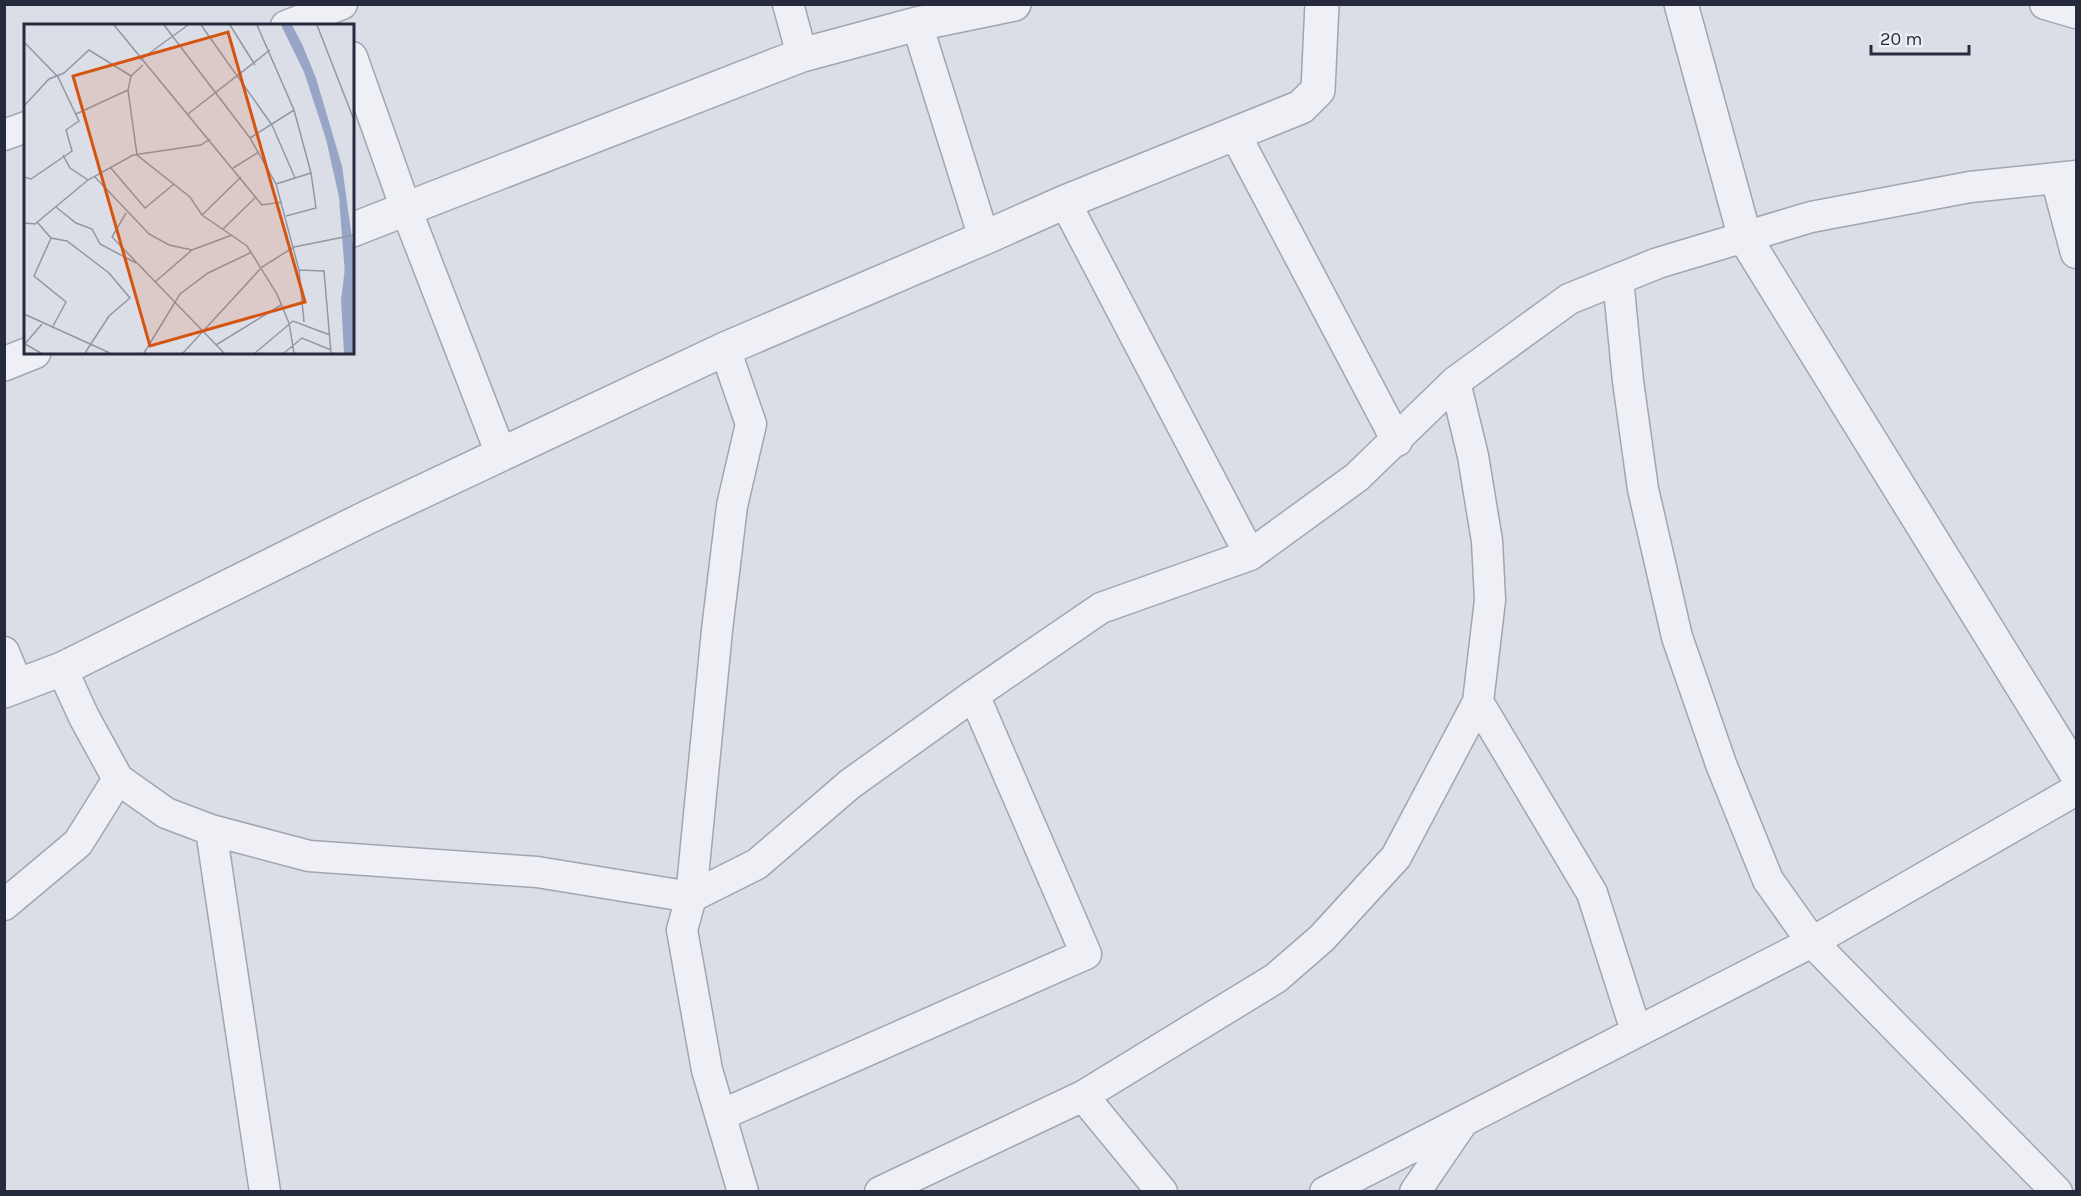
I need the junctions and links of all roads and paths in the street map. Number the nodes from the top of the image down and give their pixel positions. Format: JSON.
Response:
{"nodes":[{"id":1,"x":788,"y":4,"type":"edge"},
{"id":2,"x":1014,"y":4,"type":"edge"},
{"id":3,"x":1322,"y":4,"type":"edge"},
{"id":4,"x":1681,"y":4,"type":"edge"},
{"id":5,"x":2045,"y":4,"type":"edge"},
{"id":6,"x":338,"y":10,"type":"edge"},
{"id":7,"x":2076,"y":13,"type":"edge"},
{"id":8,"x":292,"y":24,"type":"edge"},
{"id":9,"x":917,"y":24,"type":"junction"},
{"id":10,"x":802,"y":55,"type":"junction"},
{"id":11,"x":354,"y":63,"type":"edge"},
{"id":12,"x":24,"y":128,"type":"edge"},
{"id":13,"x":1235,"y":134,"type":"junction"},
{"id":14,"x":4,"y":135,"type":"edge"},
{"id":15,"x":2066,"y":177,"type":"edge"},
{"id":16,"x":1065,"y":202,"type":"junction"},
{"id":17,"x":406,"y":209,"type":"junction"},
{"id":18,"x":354,"y":229,"type":"edge"},
{"id":19,"x":984,"y":238,"type":"junction"},
{"id":20,"x":1745,"y":238,"type":"junction"},
{"id":21,"x":2076,"y":254,"type":"edge"},
{"id":22,"x":1618,"y":279,"type":"junction"},
{"id":23,"x":725,"y":349,"type":"junction"},
{"id":24,"x":29,"y":354,"type":"edge"},
{"id":25,"x":4,"y":364,"type":"edge"},
{"id":26,"x":1455,"y":382,"type":"junction"},
{"id":27,"x":1397,"y":441,"type":"junction"},
{"id":28,"x":501,"y":454,"type":"junction"},
{"id":29,"x":1250,"y":555,"type":"junction"},
{"id":30,"x":4,"y":652,"type":"edge"},
{"id":31,"x":62,"y":669,"type":"junction"},
{"id":32,"x":11,"y":689,"type":"edge"},
{"id":33,"x":974,"y":695,"type":"junction"},
{"id":34,"x":1478,"y":702,"type":"junction"},
{"id":35,"x":2076,"y":773,"type":"edge"},
{"id":36,"x":118,"y":779,"type":"junction"},
{"id":37,"x":2076,"y":790,"type":"edge"},
{"id":38,"x":211,"y":830,"type":"junction"},
{"id":39,"x":691,"y":897,"type":"junction"},
{"id":40,"x":4,"y":905,"type":"edge"},
{"id":41,"x":1812,"y":942,"type":"junction"},
{"id":42,"x":1636,"y":1031,"type":"junction"},
{"id":43,"x":1083,"y":1096,"type":"junction"},
{"id":44,"x":721,"y":1115,"type":"junction"},
{"id":45,"x":1464,"y":1120,"type":"junction"},
{"id":46,"x":265,"y":1191,"type":"edge"},
{"id":47,"x":743,"y":1191,"type":"edge"},
{"id":48,"x":879,"y":1191,"type":"edge"},
{"id":49,"x":1162,"y":1191,"type":"edge"},
{"id":50,"x":1325,"y":1191,"type":"edge"},
{"id":51,"x":1415,"y":1191,"type":"edge"},
{"id":52,"x":2057,"y":1191,"type":"edge"}],
"edges":[{"from":1,"to":10,"type":"street"},
{"from":2,"to":9,"type":"street"},
{"from":3,"to":13,"type":"street"},
{"from":4,"to":20,"type":"street"},
{"from":5,"to":7,"type":"street"},
{"from":6,"to":8,"type":"street"},
{"from":9,"to":10,"type":"street"},
{"from":9,"to":19,"type":"street"},
{"from":10,"to":17,"type":"street"},
{"from":11,"to":17,"type":"street"},
{"from":12,"to":14,"type":"street"},
{"from":13,"to":16,"type":"street"},
{"from":13,"to":27,"type":"street"},
{"from":15,"to":20,"type":"street"},
{"from":15,"to":21,"type":"street"},
{"from":16,"to":19,"type":"street"},
{"from":16,"to":29,"type":"street"},
{"from":17,"to":18,"type":"street"},
{"from":17,"to":28,"type":"street"},
{"from":19,"to":23,"type":"street"},
{"from":20,"to":22,"type":"street"},
{"from":20,"to":35,"type":"street"},
{"from":22,"to":26,"type":"street"},
{"from":22,"to":41,"type":"street"},
{"from":23,"to":28,"type":"street"},
{"from":23,"to":39,"type":"street"},
{"from":24,"to":25,"type":"street"},
{"from":26,"to":27,"type":"street"},
{"from":26,"to":34,"type":"street"},
{"from":27,"to":29,"type":"street"},
{"from":28,"to":31,"type":"street"},
{"from":29,"to":33,"type":"street"},
{"from":30,"to":32,"type":"street"},
{"from":31,"to":32,"type":"street"},
{"from":31,"to":36,"type":"street"},
{"from":33,"to":39,"type":"street"},
{"from":33,"to":44,"type":"street"},
{"from":34,"to":42,"type":"street"},
{"from":34,"to":43,"type":"street"},
{"from":36,"to":38,"type":"street"},
{"from":36,"to":40,"type":"street"},
{"from":37,"to":41,"type":"street"},
{"from":38,"to":39,"type":"street"},
{"from":38,"to":46,"type":"street"},
{"from":39,"to":44,"type":"street"},
{"from":41,"to":42,"type":"street"},
{"from":41,"to":52,"type":"street"},
{"from":42,"to":45,"type":"street"},
{"from":43,"to":48,"type":"street"},
{"from":43,"to":49,"type":"street"},
{"from":44,"to":47,"type":"street"},
{"from":45,"to":50,"type":"street"},
{"from":45,"to":51,"type":"street"}]}
